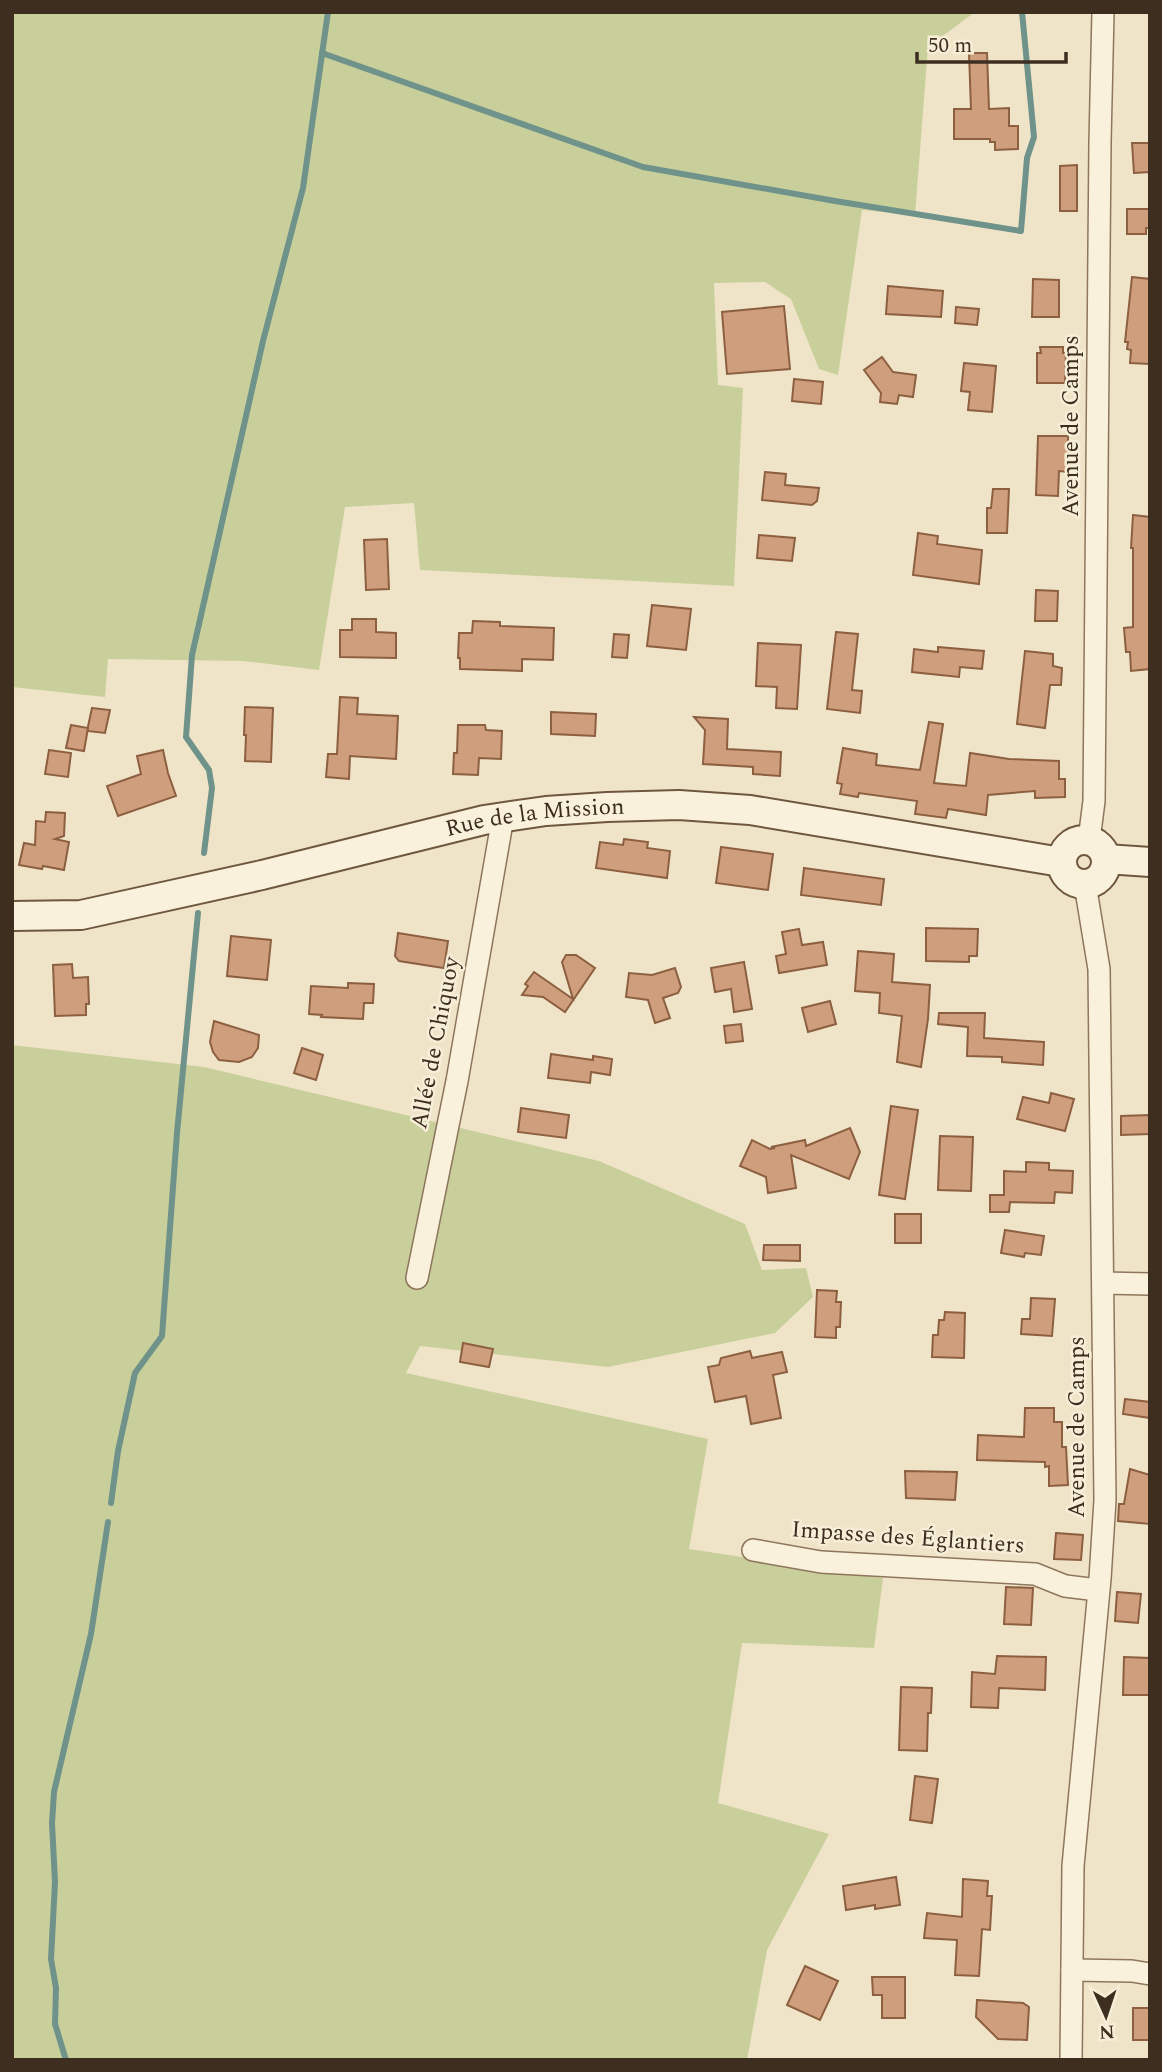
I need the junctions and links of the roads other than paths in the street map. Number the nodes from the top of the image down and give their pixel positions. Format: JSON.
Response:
{"nodes":[{"id":1,"x":1103,"y":12,"type":"edge"},
{"id":2,"x":503,"y":817,"type":"junction"},
{"id":3,"x":1097,"y":849,"type":"junction"},
{"id":4,"x":1061,"y":862,"type":"junction"},
{"id":5,"x":1150,"y":862,"type":"edge"},
{"id":6,"x":1085,"y":884,"type":"junction"},
{"id":7,"x":12,"y":916,"type":"edge"},
{"id":8,"x":417,"y":1278,"type":"dead end"},
{"id":9,"x":1103,"y":1283,"type":"junction"},
{"id":10,"x":1150,"y":1284,"type":"edge"},
{"id":11,"x":753,"y":1550,"type":"dead end"},
{"id":12,"x":1098,"y":1590,"type":"junction"},
{"id":13,"x":1072,"y":1970,"type":"junction"},
{"id":14,"x":1150,"y":1974,"type":"edge"},
{"id":15,"x":1071,"y":2060,"type":"edge"}],
"edges":[{"from":1,"to":3,"type":"street","name":"Avenue de Camps"},
{"from":2,"to":4,"type":"main road","name":"Rue de la Mission"},
{"from":2,"to":7,"type":"main road","name":"Rue de la Mission"},
{"from":2,"to":8,"type":"street","name":"Allée de Chiquoy"},
{"from":3,"to":4,"type":"main road"},
{"from":3,"to":5,"type":"main road"},
{"from":3,"to":6,"type":"main road"},
{"from":4,"to":6,"type":"main road"},
{"from":6,"to":9,"type":"street","name":"Avenue de Camps"},
{"from":9,"to":10,"type":"street"},
{"from":9,"to":12,"type":"street","name":"Avenue de Camps"},
{"from":11,"to":12,"type":"street","name":"Impasse des Églantiers"},
{"from":12,"to":13,"type":"street","name":"Avenue de Camps"},
{"from":13,"to":14,"type":"street"},
{"from":13,"to":15,"type":"street","name":"Avenue de Camps"}]}
